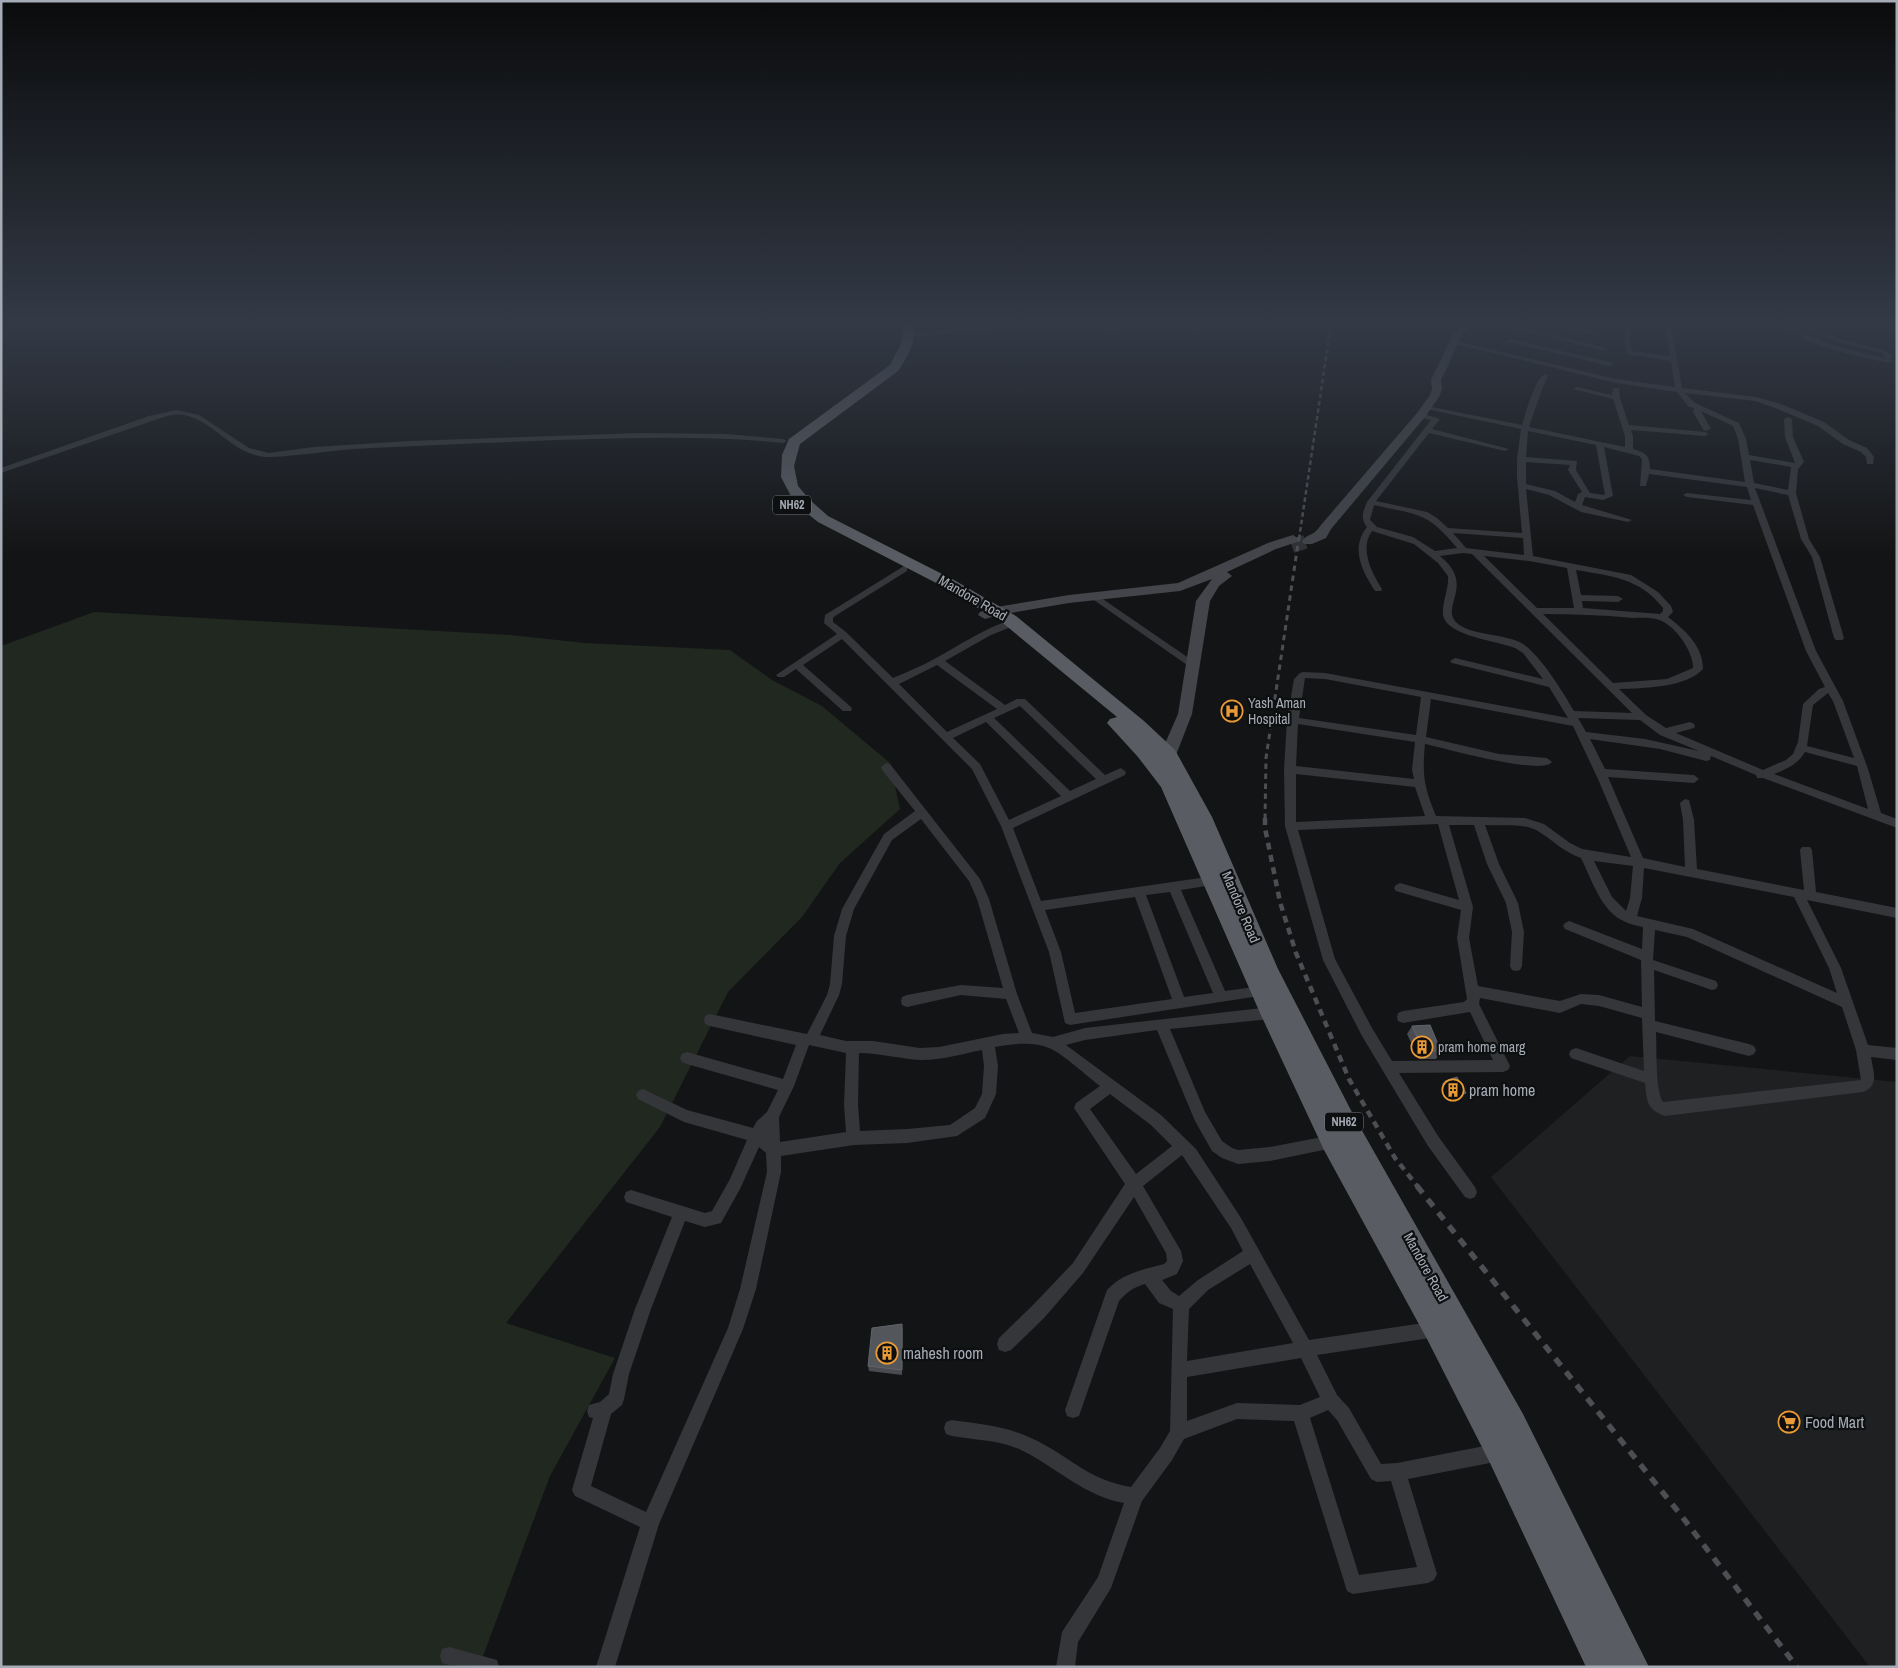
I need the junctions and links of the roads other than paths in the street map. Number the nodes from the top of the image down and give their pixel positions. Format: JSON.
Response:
{"nodes":[{"id":1,"x":834,"y":402,"type":"edge"},
{"id":2,"x":848,"y":402,"type":"edge"},
{"id":3,"x":1430,"y":402,"type":"edge"},
{"id":4,"x":1534,"y":402,"type":"edge"},
{"id":5,"x":1617,"y":402,"type":"edge"},
{"id":6,"x":1688,"y":402,"type":"edge"},
{"id":7,"x":1765,"y":402,"type":"edge"},
{"id":8,"x":1698,"y":408,"type":"junction"},
{"id":9,"x":1424,"y":412,"type":"junction"},
{"id":10,"x":1788,"y":419,"type":"dead end"},
{"id":11,"x":1626,"y":427,"type":"junction"},
{"id":12,"x":1525,"y":428,"type":"junction"},
{"id":13,"x":1427,"y":430,"type":"junction"},
{"id":14,"x":783,"y":441,"type":"junction"},
{"id":15,"x":1600,"y":444,"type":"junction"},
{"id":16,"x":1505,"y":449,"type":"dead end"},
{"id":17,"x":1629,"y":450,"type":"junction"},
{"id":18,"x":1745,"y":457,"type":"junction"},
{"id":19,"x":1521,"y":459,"type":"junction"},
{"id":20,"x":1870,"y":462,"type":"dead end"},
{"id":21,"x":1796,"y":465,"type":"junction"},
{"id":22,"x":1,"y":471,"type":"edge"},
{"id":23,"x":1646,"y":471,"type":"junction"},
{"id":24,"x":1643,"y":484,"type":"dead end"},
{"id":25,"x":1750,"y":485,"type":"junction"},
{"id":26,"x":1522,"y":486,"type":"junction"},
{"id":27,"x":1792,"y":493,"type":"junction"},
{"id":28,"x":1587,"y":494,"type":"junction"},
{"id":29,"x":1687,"y":495,"type":"dead end"},
{"id":30,"x":1371,"y":502,"type":"junction"},
{"id":31,"x":1756,"y":503,"type":"junction"},
{"id":32,"x":1577,"y":507,"type":"junction"},
{"id":33,"x":1628,"y":520,"type":"dead end"},
{"id":34,"x":1371,"y":527,"type":"junction"},
{"id":35,"x":1446,"y":530,"type":"junction"},
{"id":36,"x":1526,"y":536,"type":"junction"},
{"id":37,"x":1308,"y":538,"type":"tunnel mouth"},
{"id":38,"x":1463,"y":550,"type":"junction"},
{"id":39,"x":1475,"y":552,"type":"junction"},
{"id":40,"x":1433,"y":554,"type":"junction"},
{"id":41,"x":1529,"y":558,"type":"junction"},
{"id":42,"x":1570,"y":565,"type":"junction"},
{"id":43,"x":904,"y":569,"type":"junction"},
{"id":44,"x":1378,"y":589,"type":"dead end"},
{"id":45,"x":1094,"y":596,"type":"junction"},
{"id":46,"x":1576,"y":598,"type":"junction"},
{"id":47,"x":1618,"y":599,"type":"dead end"},
{"id":48,"x":1533,"y":611,"type":"junction"},
{"id":49,"x":1579,"y":611,"type":"junction"},
{"id":50,"x":1662,"y":617,"type":"junction"},
{"id":51,"x":999,"y":619,"type":"junction"},
{"id":52,"x":843,"y":634,"type":"junction"},
{"id":53,"x":1839,"y":638,"type":"dead end"},
{"id":54,"x":938,"y":661,"type":"junction"},
{"id":55,"x":1455,"y":661,"type":"dead end"},
{"id":56,"x":797,"y":665,"type":"junction"},
{"id":57,"x":1193,"y":665,"type":"junction"},
{"id":58,"x":782,"y":675,"type":"dead end"},
{"id":59,"x":892,"y":683,"type":"junction"},
{"id":60,"x":1550,"y":684,"type":"junction"},
{"id":61,"x":1611,"y":686,"type":"junction"},
{"id":62,"x":1831,"y":688,"type":"junction"},
{"id":63,"x":1426,"y":695,"type":"junction"},
{"id":64,"x":847,"y":709,"type":"dead end"},
{"id":65,"x":1004,"y":709,"type":"junction"},
{"id":66,"x":1642,"y":716,"type":"junction"},
{"id":67,"x":987,"y":717,"type":"junction"},
{"id":68,"x":1575,"y":719,"type":"junction"},
{"id":69,"x":1292,"y":720,"type":"junction"},
{"id":70,"x":1690,"y":726,"type":"dead end"},
{"id":71,"x":1664,"y":732,"type":"junction"},
{"id":72,"x":946,"y":736,"type":"junction"},
{"id":73,"x":1583,"y":736,"type":"junction"},
{"id":74,"x":1421,"y":739,"type":"junction"},
{"id":75,"x":1802,"y":748,"type":"junction"},
{"id":76,"x":1168,"y":755,"type":"junction"},
{"id":77,"x":1547,"y":762,"type":"dead end"},
{"id":78,"x":1860,"y":763,"type":"junction"},
{"id":79,"x":886,"y":768,"type":"dead end"},
{"id":80,"x":1289,"y":769,"type":"junction"},
{"id":81,"x":1121,"y":772,"type":"dead end"},
{"id":82,"x":1600,"y":773,"type":"junction"},
{"id":83,"x":1763,"y":774,"type":"junction"},
{"id":84,"x":1694,"y":778,"type":"dead end"},
{"id":85,"x":1103,"y":780,"type":"junction"},
{"id":86,"x":1420,"y":784,"type":"junction"},
{"id":87,"x":1069,"y":798,"type":"junction"},
{"id":88,"x":1686,"y":803,"type":"dead end"},
{"id":89,"x":922,"y":812,"type":"junction"},
{"id":90,"x":1876,"y":817,"type":"junction"},
{"id":91,"x":1437,"y":820,"type":"junction"},
{"id":92,"x":1478,"y":822,"type":"junction"},
{"id":93,"x":1897,"y":824,"type":"edge"},
{"id":94,"x":1007,"y":826,"type":"junction"},
{"id":95,"x":1292,"y":826,"type":"junction"},
{"id":96,"x":1806,"y":850,"type":"dead end"},
{"id":97,"x":1585,"y":855,"type":"junction"},
{"id":98,"x":1639,"y":862,"type":"junction"},
{"id":99,"x":1691,"y":872,"type":"junction"},
{"id":100,"x":1214,"y":881,"type":"junction"},
{"id":101,"x":1174,"y":887,"type":"junction"},
{"id":102,"x":1400,"y":888,"type":"dead end"},
{"id":103,"x":1139,"y":892,"type":"junction"},
{"id":104,"x":1804,"y":894,"type":"junction"},
{"id":105,"x":1037,"y":906,"type":"junction"},
{"id":106,"x":1467,"y":907,"type":"junction"},
{"id":107,"x":1897,"y":913,"type":"edge"},
{"id":108,"x":1630,"y":919,"type":"junction"},
{"id":109,"x":1649,"y":924,"type":"junction"},
{"id":110,"x":1569,"y":926,"type":"dead end"},
{"id":111,"x":1647,"y":960,"type":"junction"},
{"id":112,"x":1516,"y":966,"type":"dead end"},
{"id":113,"x":1712,"y":986,"type":"dead end"},
{"id":114,"x":1011,"y":994,"type":"junction"},
{"id":115,"x":1221,"y":997,"type":"junction"},
{"id":116,"x":1473,"y":997,"type":"junction"},
{"id":117,"x":907,"y":1001,"type":"dead end"},
{"id":118,"x":1266,"y":1002,"type":"junction"},
{"id":119,"x":1180,"y":1003,"type":"junction"},
{"id":120,"x":1847,"y":1003,"type":"junction"},
{"id":121,"x":1403,"y":1017,"type":"dead end"},
{"id":122,"x":710,"y":1020,"type":"dead end"},
{"id":123,"x":1650,"y":1020,"type":"junction"},
{"id":124,"x":1161,"y":1024,"type":"junction"},
{"id":125,"x":1027,"y":1038,"type":"junction"},
{"id":126,"x":807,"y":1040,"type":"junction"},
{"id":127,"x":988,"y":1043,"type":"junction"},
{"id":128,"x":1053,"y":1043,"type":"junction"},
{"id":129,"x":853,"y":1046,"type":"junction"},
{"id":130,"x":1749,"y":1050,"type":"dead end"},
{"id":131,"x":1864,"y":1050,"type":"junction"},
{"id":132,"x":1576,"y":1054,"type":"dead end"},
{"id":133,"x":1897,"y":1054,"type":"edge"},
{"id":134,"x":687,"y":1058,"type":"dead end"},
{"id":135,"x":1388,"y":1067,"type":"junction"},
{"id":136,"x":1651,"y":1079,"type":"junction"},
{"id":137,"x":787,"y":1086,"type":"junction"},
{"id":138,"x":1110,"y":1086,"type":"junction"},
{"id":139,"x":643,"y":1095,"type":"dead end"},
{"id":140,"x":772,"y":1117,"type":"junction"},
{"id":141,"x":756,"y":1136,"type":"junction"},
{"id":142,"x":854,"y":1138,"type":"junction"},
{"id":143,"x":1333,"y":1142,"type":"junction"},
{"id":144,"x":1183,"y":1146,"type":"junction"},
{"id":145,"x":774,"y":1150,"type":"junction"},
{"id":146,"x":1134,"y":1184,"type":"junction"},
{"id":147,"x":1470,"y":1192,"type":"dead end"},
{"id":148,"x":631,"y":1197,"type":"dead end"},
{"id":149,"x":680,"y":1212,"type":"junction"},
{"id":150,"x":1253,"y":1254,"type":"junction"},
{"id":151,"x":1149,"y":1277,"type":"junction"},
{"id":152,"x":1181,"y":1305,"type":"junction"},
{"id":153,"x":1437,"y":1329,"type":"junction"},
{"id":154,"x":1005,"y":1344,"type":"dead end"},
{"id":155,"x":1305,"y":1350,"type":"junction"},
{"id":156,"x":1179,"y":1370,"type":"junction"},
{"id":157,"x":1331,"y":1401,"type":"junction"},
{"id":158,"x":1073,"y":1410,"type":"dead end"},
{"id":159,"x":1300,"y":1413,"type":"junction"},
{"id":160,"x":952,"y":1428,"type":"dead end"},
{"id":161,"x":1178,"y":1433,"type":"junction"},
{"id":162,"x":1501,"y":1452,"type":"junction"},
{"id":163,"x":1397,"y":1472,"type":"junction"},
{"id":164,"x":1135,"y":1496,"type":"junction"},
{"id":165,"x":650,"y":1523,"type":"junction"},
{"id":166,"x":449,"y":1656,"type":"dead end"},
{"id":167,"x":490,"y":1667,"type":"edge"},
{"id":168,"x":606,"y":1667,"type":"edge"},
{"id":169,"x":1065,"y":1667,"type":"edge"},
{"id":170,"x":1604,"y":1667,"type":"edge"},
{"id":171,"x":1632,"y":1667,"type":"edge"}],
"edges":[{"from":1,"to":14,"type":"highway"},
{"from":2,"to":51,"type":"highway","name":"Mandore Road","number":"NH62"},
{"from":3,"to":9,"type":"main road"},
{"from":4,"to":12,"type":"street"},
{"from":5,"to":11,"type":"street"},
{"from":6,"to":8,"type":"street"},
{"from":7,"to":20,"type":"street"},
{"from":8,"to":11,"type":"street"},
{"from":8,"to":18,"type":"street"},
{"from":9,"to":12,"type":"street"},
{"from":9,"to":13,"type":"street"},
{"from":9,"to":37,"type":"main road"},
{"from":10,"to":21,"type":"street"},
{"from":11,"to":17,"type":"street"},
{"from":12,"to":15,"type":"street"},
{"from":12,"to":19,"type":"street"},
{"from":13,"to":16,"type":"street"},
{"from":13,"to":30,"type":"street"},
{"from":14,"to":22,"type":"street"},
{"from":14,"to":43,"type":"highway","name":"Mandore Road","number":"NH62"},
{"from":15,"to":17,"type":"street"},
{"from":15,"to":28,"type":"street"},
{"from":17,"to":23,"type":"street"},
{"from":18,"to":21,"type":"street"},
{"from":18,"to":25,"type":"street"},
{"from":19,"to":26,"type":"street"},
{"from":19,"to":28,"type":"street"},
{"from":21,"to":27,"type":"street"},
{"from":23,"to":24,"type":"street"},
{"from":23,"to":25,"type":"street"},
{"from":25,"to":27,"type":"street"},
{"from":25,"to":31,"type":"street"},
{"from":26,"to":32,"type":"street"},
{"from":26,"to":36,"type":"street"},
{"from":27,"to":53,"type":"street"},
{"from":28,"to":32,"type":"street"},
{"from":29,"to":31,"type":"street"},
{"from":30,"to":34,"type":"street"},
{"from":30,"to":35,"type":"street"},
{"from":31,"to":62,"type":"street"},
{"from":32,"to":33,"type":"street"},
{"from":34,"to":40,"type":"street"},
{"from":34,"to":44,"type":"street"},
{"from":35,"to":36,"type":"street"},
{"from":35,"to":38,"type":"street"},
{"from":36,"to":41,"type":"street"},
{"from":38,"to":39,"type":"street"},
{"from":38,"to":40,"type":"street"},
{"from":39,"to":41,"type":"street"},
{"from":39,"to":48,"type":"street"},
{"from":40,"to":60,"type":"street"},
{"from":41,"to":42,"type":"street"},
{"from":42,"to":46,"type":"street"},
{"from":42,"to":50,"type":"street"},
{"from":43,"to":51,"type":"highway","name":"Mandore Road","number":"NH62"},
{"from":43,"to":52,"type":"street"},
{"from":45,"to":51,"type":"main road"},
{"from":45,"to":57,"type":"street"},
{"from":45,"to":57,"type":"main road"},
{"from":46,"to":47,"type":"street"},
{"from":46,"to":49,"type":"street"},
{"from":48,"to":49,"type":"street"},
{"from":48,"to":61,"type":"street"},
{"from":49,"to":50,"type":"street"},
{"from":50,"to":61,"type":"street"},
{"from":51,"to":54,"type":"street"},
{"from":51,"to":76,"type":"highway","name":"Mandore Road","number":"NH62"},
{"from":51,"to":100,"type":"highway","name":"Mandore Road","number":"NH62"},
{"from":52,"to":56,"type":"street"},
{"from":52,"to":59,"type":"street"},
{"from":54,"to":59,"type":"street"},
{"from":54,"to":65,"type":"street"},
{"from":55,"to":60,"type":"street"},
{"from":56,"to":58,"type":"street"},
{"from":56,"to":64,"type":"street"},
{"from":57,"to":76,"type":"main road"},
{"from":59,"to":72,"type":"street"},
{"from":60,"to":68,"type":"street"},
{"from":61,"to":66,"type":"street"},
{"from":62,"to":75,"type":"street"},
{"from":62,"to":78,"type":"street"},
{"from":63,"to":68,"type":"street"},
{"from":63,"to":69,"type":"street"},
{"from":63,"to":74,"type":"street"},
{"from":65,"to":67,"type":"street"},
{"from":65,"to":85,"type":"street"},
{"from":66,"to":68,"type":"street"},
{"from":66,"to":71,"type":"street"},
{"from":67,"to":72,"type":"street"},
{"from":67,"to":87,"type":"street"},
{"from":68,"to":73,"type":"street"},
{"from":69,"to":74,"type":"street"},
{"from":69,"to":80,"type":"street"},
{"from":70,"to":71,"type":"street"},
{"from":71,"to":83,"type":"street"},
{"from":72,"to":94,"type":"street"},
{"from":73,"to":82,"type":"street"},
{"from":73,"to":83,"type":"street"},
{"from":74,"to":77,"type":"street"},
{"from":74,"to":86,"type":"street"},
{"from":75,"to":78,"type":"street"},
{"from":75,"to":83,"type":"street"},
{"from":76,"to":171,"type":"highway","name":"Mandore Road","number":"NH62"},
{"from":78,"to":90,"type":"street"},
{"from":79,"to":89,"type":"street"},
{"from":80,"to":86,"type":"street"},
{"from":80,"to":95,"type":"street"},
{"from":81,"to":85,"type":"street"},
{"from":82,"to":84,"type":"street"},
{"from":82,"to":98,"type":"street"},
{"from":83,"to":90,"type":"street"},
{"from":85,"to":87,"type":"street"},
{"from":86,"to":91,"type":"street"},
{"from":87,"to":94,"type":"street"},
{"from":88,"to":99,"type":"street"},
{"from":89,"to":114,"type":"street"},
{"from":89,"to":126,"type":"street"},
{"from":90,"to":93,"type":"street"},
{"from":91,"to":92,"type":"street"},
{"from":91,"to":95,"type":"street"},
{"from":91,"to":106,"type":"street"},
{"from":92,"to":97,"type":"street"},
{"from":92,"to":112,"type":"street"},
{"from":94,"to":105,"type":"street"},
{"from":95,"to":135,"type":"street"},
{"from":96,"to":104,"type":"street"},
{"from":97,"to":98,"type":"street"},
{"from":97,"to":108,"type":"street"},
{"from":98,"to":99,"type":"street"},
{"from":98,"to":108,"type":"street"},
{"from":99,"to":104,"type":"street"},
{"from":100,"to":101,"type":"street"},
{"from":100,"to":118,"type":"highway","name":"Mandore Road","number":"NH62"},
{"from":101,"to":103,"type":"street"},
{"from":101,"to":115,"type":"street"},
{"from":102,"to":106,"type":"street"},
{"from":103,"to":105,"type":"street"},
{"from":103,"to":119,"type":"street"},
{"from":104,"to":107,"type":"street"},
{"from":104,"to":120,"type":"street"},
{"from":105,"to":119,"type":"street"},
{"from":106,"to":116,"type":"street"},
{"from":108,"to":109,"type":"street"},
{"from":109,"to":111,"type":"street"},
{"from":109,"to":120,"type":"street"},
{"from":110,"to":111,"type":"street"},
{"from":111,"to":113,"type":"street"},
{"from":111,"to":123,"type":"street"},
{"from":114,"to":117,"type":"street"},
{"from":114,"to":125,"type":"street"},
{"from":115,"to":118,"type":"street"},
{"from":115,"to":119,"type":"street"},
{"from":116,"to":121,"type":"street"},
{"from":116,"to":123,"type":"street"},
{"from":116,"to":135,"type":"street"},
{"from":118,"to":124,"type":"street"},
{"from":118,"to":143,"type":"highway","name":"Mandore Road","number":"NH62"},
{"from":120,"to":131,"type":"street"},
{"from":122,"to":126,"type":"street"},
{"from":123,"to":130,"type":"street"},
{"from":123,"to":136,"type":"street"},
{"from":124,"to":128,"type":"street"},
{"from":124,"to":143,"type":"street"},
{"from":125,"to":127,"type":"street"},
{"from":125,"to":128,"type":"street"},
{"from":126,"to":129,"type":"street"},
{"from":126,"to":137,"type":"street"},
{"from":127,"to":129,"type":"street"},
{"from":127,"to":142,"type":"street"},
{"from":128,"to":138,"type":"street"},
{"from":129,"to":142,"type":"street"},
{"from":131,"to":133,"type":"street"},
{"from":131,"to":136,"type":"street"},
{"from":132,"to":136,"type":"street"},
{"from":134,"to":137,"type":"street"},
{"from":135,"to":147,"type":"street"},
{"from":137,"to":140,"type":"street"},
{"from":138,"to":144,"type":"street"},
{"from":138,"to":146,"type":"street"},
{"from":139,"to":141,"type":"street"},
{"from":140,"to":141,"type":"street"},
{"from":140,"to":145,"type":"street"},
{"from":141,"to":145,"type":"street"},
{"from":141,"to":149,"type":"street"},
{"from":142,"to":145,"type":"street"},
{"from":143,"to":153,"type":"highway","name":"Mandore Road","number":"NH62"},
{"from":144,"to":146,"type":"street"},
{"from":144,"to":150,"type":"street"},
{"from":145,"to":165,"type":"street"},
{"from":146,"to":151,"type":"street"},
{"from":146,"to":154,"type":"street"},
{"from":148,"to":149,"type":"street"},
{"from":149,"to":165,"type":"street"},
{"from":150,"to":152,"type":"street"},
{"from":150,"to":155,"type":"street"},
{"from":151,"to":152,"type":"street"},
{"from":151,"to":158,"type":"street"},
{"from":152,"to":156,"type":"street"},
{"from":153,"to":155,"type":"street"},
{"from":153,"to":162,"type":"highway","name":"Mandore Road","number":"NH62"},
{"from":155,"to":156,"type":"street"},
{"from":155,"to":157,"type":"street"},
{"from":156,"to":161,"type":"street"},
{"from":157,"to":159,"type":"street"},
{"from":157,"to":163,"type":"street"},
{"from":159,"to":161,"type":"street"},
{"from":159,"to":163,"type":"street"},
{"from":160,"to":164,"type":"street"},
{"from":161,"to":164,"type":"street"},
{"from":162,"to":163,"type":"street"},
{"from":162,"to":170,"type":"highway","name":"Mandore Road","number":"NH62"},
{"from":164,"to":169,"type":"street"},
{"from":165,"to":168,"type":"street"},
{"from":166,"to":167,"type":"street"}]}
